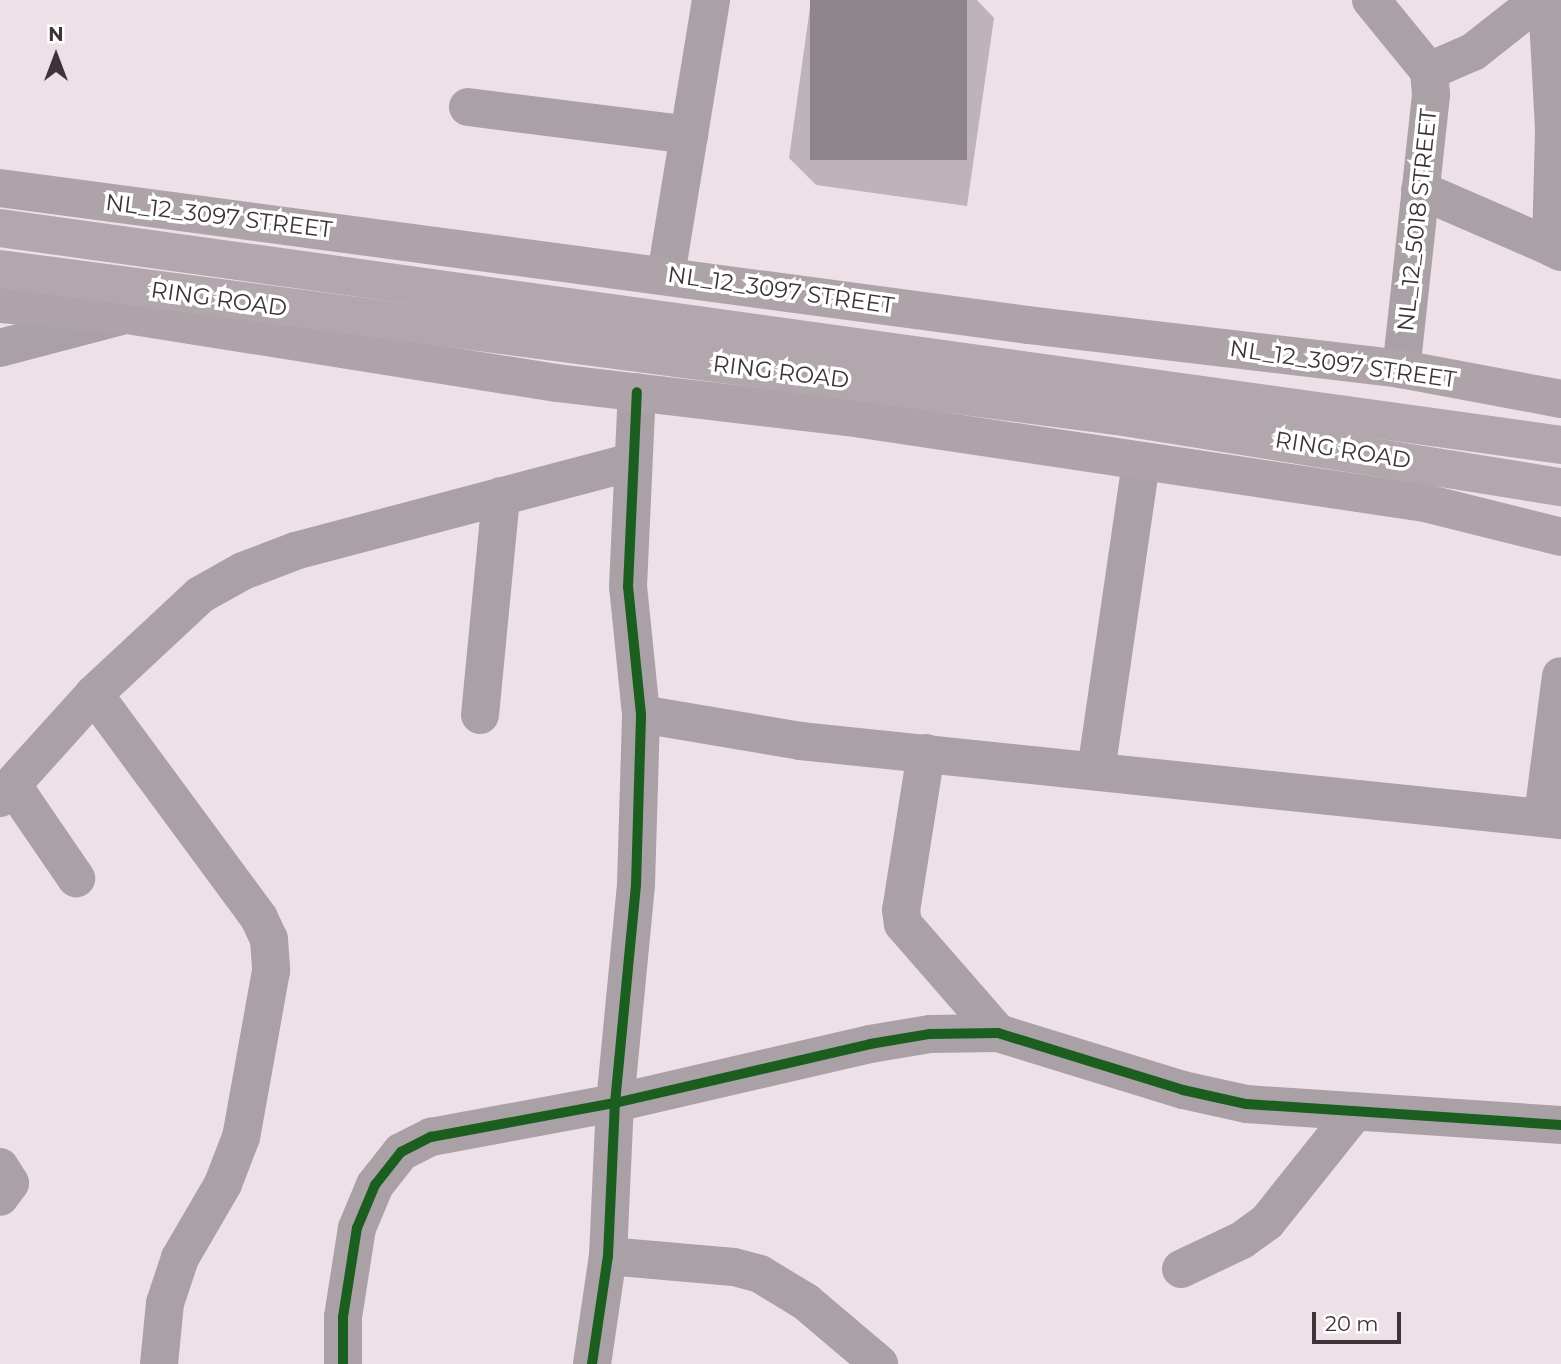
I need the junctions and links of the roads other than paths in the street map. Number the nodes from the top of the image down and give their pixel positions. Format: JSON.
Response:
{"nodes":[{"id":1,"x":711,"y":0,"type":"edge"},
{"id":2,"x":1371,"y":0,"type":"edge"},
{"id":3,"x":1539,"y":0,"type":"edge"},
{"id":4,"x":1546,"y":0,"type":"edge"},
{"id":5,"x":1429,"y":71,"type":"junction"},
{"id":6,"x":468,"y":107,"type":"dead end"},
{"id":7,"x":689,"y":135,"type":"junction"},
{"id":8,"x":0,"y":188,"type":"edge"},
{"id":9,"x":1420,"y":190,"type":"junction"},
{"id":10,"x":0,"y":228,"type":"edge"},
{"id":11,"x":1556,"y":250,"type":"edge"},
{"id":12,"x":0,"y":269,"type":"edge"},
{"id":13,"x":666,"y":275,"type":"junction"},
{"id":14,"x":0,"y":304,"type":"edge"},
{"id":15,"x":127,"y":315,"type":"junction"},
{"id":16,"x":0,"y":348,"type":"edge"},
{"id":17,"x":1401,"y":369,"type":"junction"},
{"id":18,"x":638,"y":392,"type":"junction"},
{"id":19,"x":1561,"y":399,"type":"edge"},
{"id":20,"x":1561,"y":444,"type":"edge"},
{"id":21,"x":631,"y":462,"type":"junction"},
{"id":22,"x":1140,"y":463,"type":"junction"},
{"id":23,"x":1561,"y":486,"type":"edge"},
{"id":24,"x":501,"y":496,"type":"junction"},
{"id":25,"x":1561,"y":537,"type":"edge"},
{"id":26,"x":1561,"y":676,"type":"edge"},
{"id":27,"x":94,"y":694,"type":"junction"},
{"id":28,"x":641,"y":714,"type":"junction"},
{"id":29,"x":480,"y":715,"type":"dead end"},
{"id":30,"x":926,"y":753,"type":"junction"},
{"id":31,"x":1096,"y":771,"type":"junction"},
{"id":32,"x":6,"y":792,"type":"edge"},
{"id":33,"x":1552,"y":818,"type":"edge"},
{"id":34,"x":76,"y":878,"type":"dead end"},
{"id":35,"x":998,"y":1033,"type":"junction"},
{"id":36,"x":615,"y":1103,"type":"junction"},
{"id":37,"x":1354,"y":1114,"type":"junction"},
{"id":38,"x":1561,"y":1125,"type":"edge"},
{"id":39,"x":0,"y":1167,"type":"edge"},
{"id":40,"x":0,"y":1197,"type":"edge"},
{"id":41,"x":608,"y":1256,"type":"junction"},
{"id":42,"x":1181,"y":1269,"type":"dead end"},
{"id":43,"x":159,"y":1364,"type":"edge"},
{"id":44,"x":343,"y":1364,"type":"edge"},
{"id":45,"x":592,"y":1364,"type":"edge"},
{"id":46,"x":879,"y":1364,"type":"edge"}],
"edges":[{"from":1,"to":7,"type":"street"},
{"from":2,"to":5,"type":"street"},
{"from":3,"to":5,"type":"street"},
{"from":4,"to":11,"type":"street"},
{"from":5,"to":9,"type":"street","name":"NL_12_5018 STREET"},
{"from":6,"to":7,"type":"street"},
{"from":7,"to":13,"type":"street"},
{"from":8,"to":13,"type":"main road","name":"NL_12_3097 STREET"},
{"from":9,"to":11,"type":"street"},
{"from":9,"to":17,"type":"street","name":"NL_12_5018 STREET"},
{"from":10,"to":20,"type":"highway","name":"RING ROAD"},
{"from":12,"to":23,"type":"highway","name":"RING ROAD"},
{"from":13,"to":17,"type":"main road","name":"NL_12_3097 STREET"},
{"from":14,"to":15,"type":"main road"},
{"from":15,"to":16,"type":"street"},
{"from":15,"to":18,"type":"main road"},
{"from":17,"to":19,"type":"main road","name":"NL_12_3097 STREET"},
{"from":18,"to":21,"type":"street"},
{"from":18,"to":22,"type":"main road"},
{"from":21,"to":24,"type":"street"},
{"from":21,"to":28,"type":"street"},
{"from":22,"to":25,"type":"main road"},
{"from":22,"to":31,"type":"street"},
{"from":24,"to":27,"type":"street"},
{"from":24,"to":29,"type":"street"},
{"from":26,"to":33,"type":"street"},
{"from":27,"to":32,"type":"street"},
{"from":27,"to":43,"type":"street"},
{"from":28,"to":30,"type":"street"},
{"from":28,"to":36,"type":"street"},
{"from":30,"to":31,"type":"street"},
{"from":30,"to":35,"type":"street"},
{"from":31,"to":33,"type":"street"},
{"from":32,"to":34,"type":"street"},
{"from":35,"to":36,"type":"street"},
{"from":35,"to":37,"type":"street"},
{"from":36,"to":41,"type":"street"},
{"from":36,"to":44,"type":"street"},
{"from":37,"to":38,"type":"street"},
{"from":37,"to":42,"type":"street"},
{"from":39,"to":40,"type":"street"},
{"from":41,"to":45,"type":"street"},
{"from":41,"to":46,"type":"street"}]}
